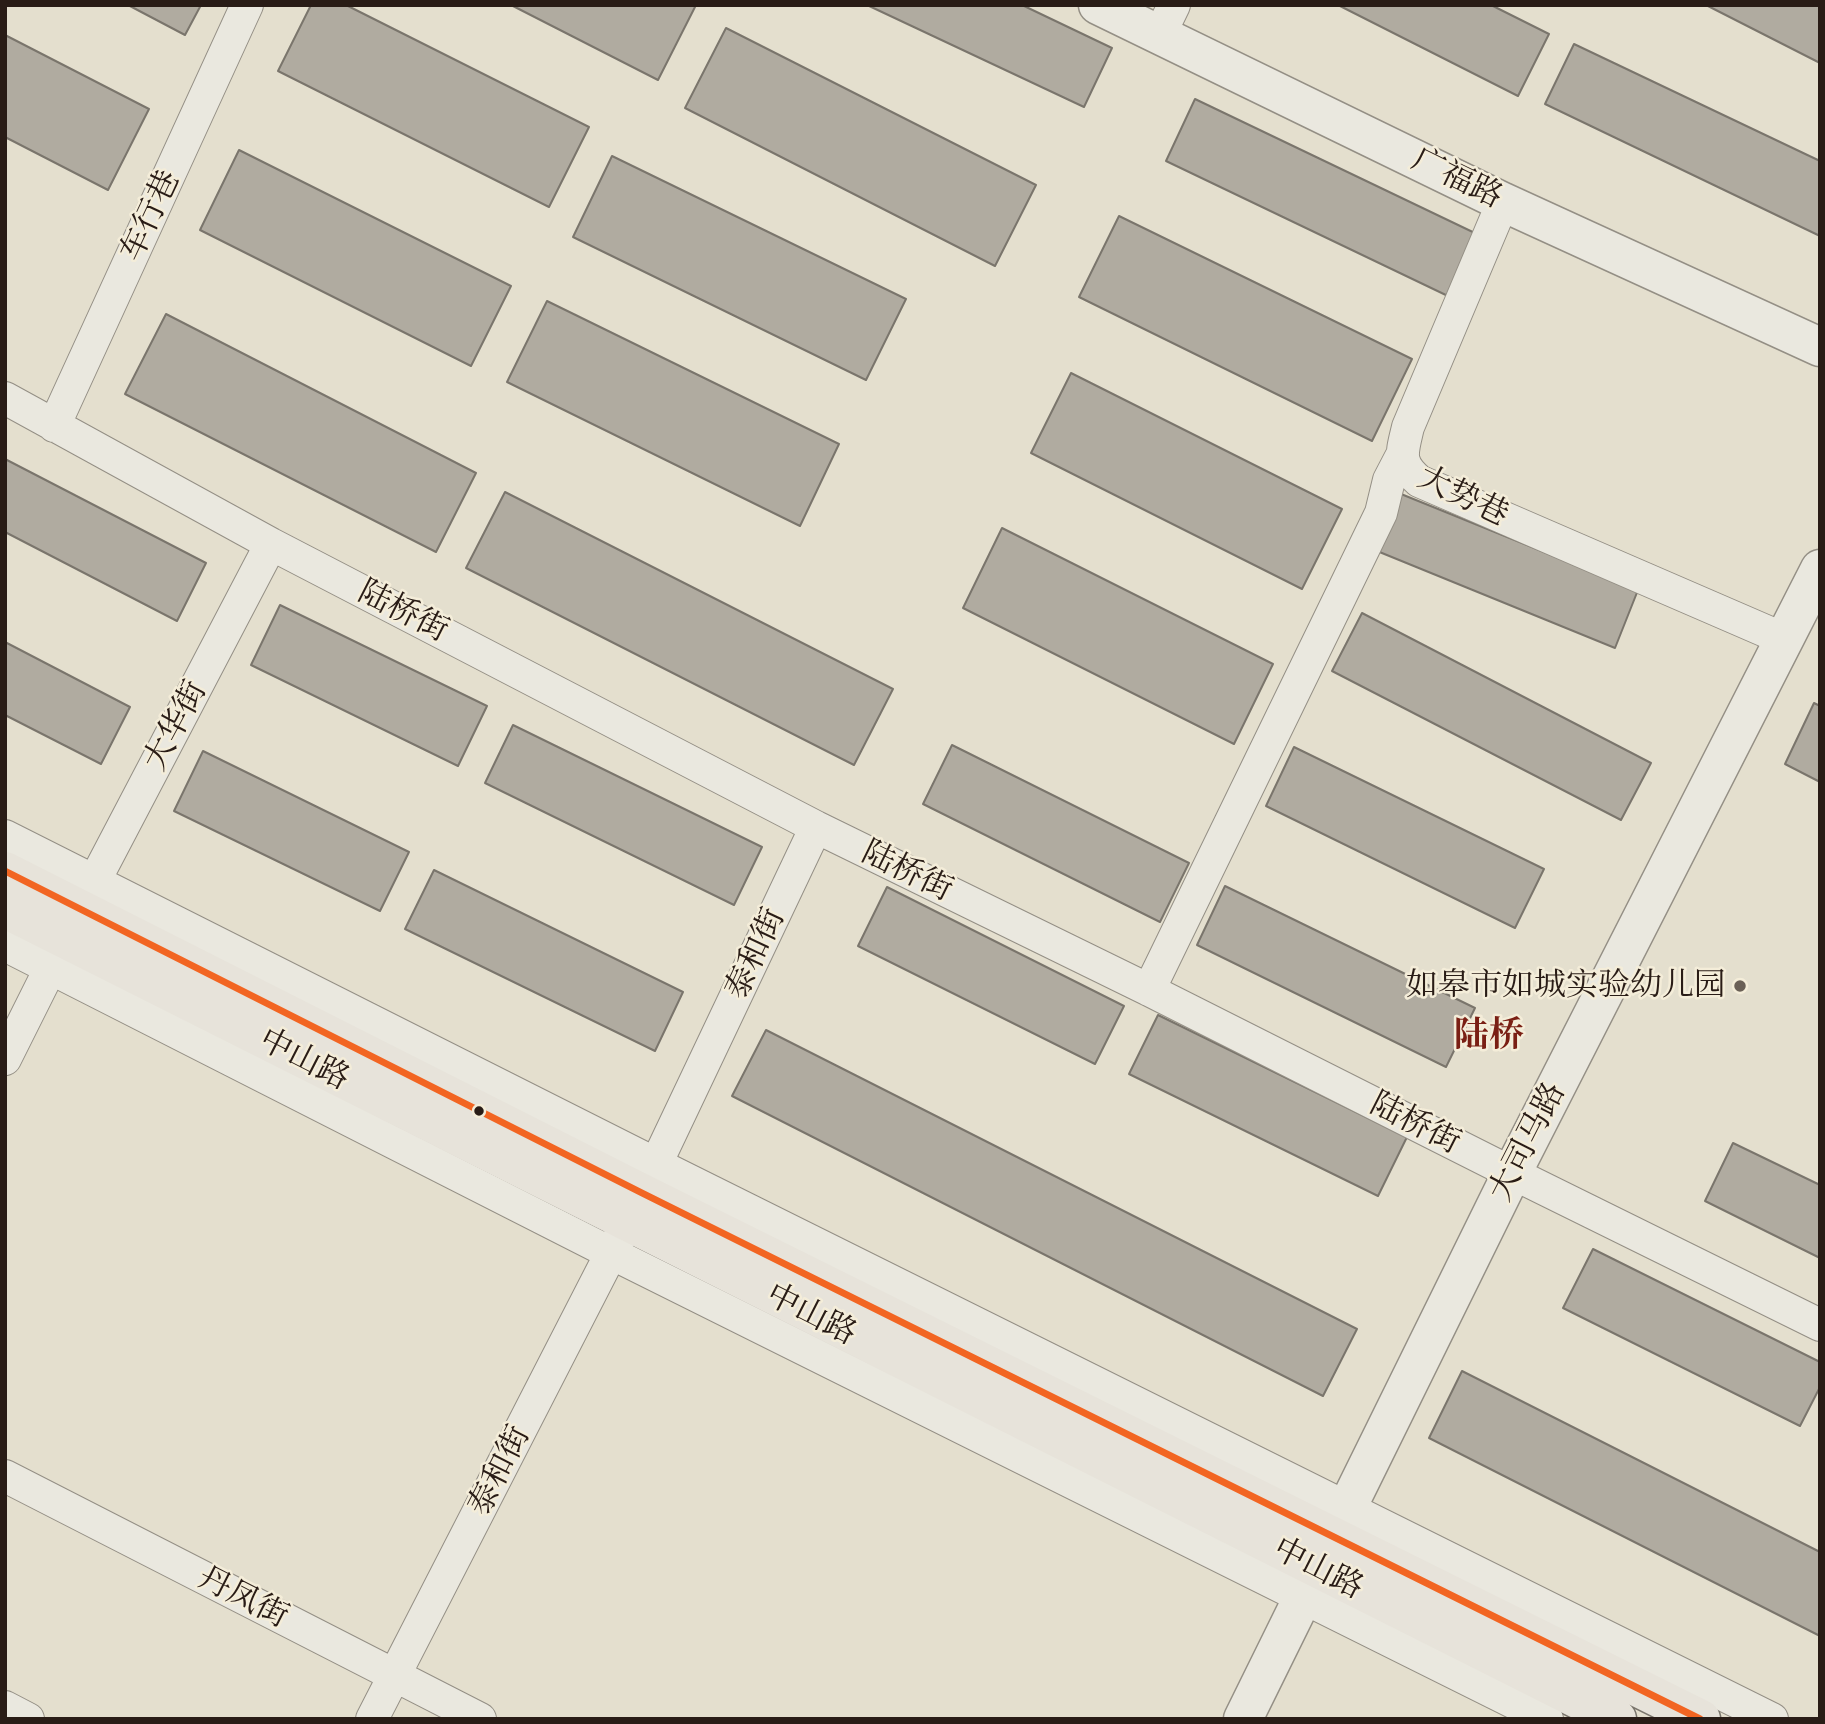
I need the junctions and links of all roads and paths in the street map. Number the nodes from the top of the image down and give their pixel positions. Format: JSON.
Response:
{"nodes":[{"id":1,"x":247,"y":5,"type":"edge"},
{"id":2,"x":1098,"y":5,"type":"edge"},
{"id":3,"x":1167,"y":20,"type":"edge"},
{"id":4,"x":1503,"y":202,"type":"junction"},
{"id":5,"x":1820,"y":347,"type":"edge"},
{"id":6,"x":5,"y":398,"type":"edge"},
{"id":7,"x":54,"y":426,"type":"junction"},
{"id":8,"x":1401,"y":457,"type":"junction"},
{"id":9,"x":271,"y":544,"type":"junction"},
{"id":10,"x":1820,"y":569,"type":"edge"},
{"id":11,"x":1784,"y":639,"type":"junction"},
{"id":12,"x":816,"y":827,"type":"junction"},
{"id":13,"x":5,"y":836,"type":"edge"},
{"id":14,"x":5,"y":872,"type":"edge"},
{"id":15,"x":5,"y":909,"type":"edge"},
{"id":16,"x":72,"y":924,"type":"junction"},
{"id":17,"x":5,"y":946,"type":"edge"},
{"id":18,"x":1149,"y":990,"type":"junction"},
{"id":19,"x":5,"y":1059,"type":"edge"},
{"id":20,"x":1512,"y":1173,"type":"junction"},
{"id":21,"x":634,"y":1208,"type":"junction"},
{"id":22,"x":1820,"y":1325,"type":"edge"},
{"id":23,"x":5,"y":1476,"type":"edge"},
{"id":24,"x":1326,"y":1553,"type":"junction"},
{"id":25,"x":395,"y":1677,"type":"junction"},
{"id":26,"x":5,"y":1707,"type":"edge"},
{"id":27,"x":27,"y":1719,"type":"edge"},
{"id":28,"x":372,"y":1719,"type":"edge"},
{"id":29,"x":481,"y":1719,"type":"edge"},
{"id":30,"x":1243,"y":1719,"type":"edge"},
{"id":31,"x":1547,"y":1719,"type":"edge"},
{"id":32,"x":1617,"y":1719,"type":"edge"},
{"id":33,"x":1701,"y":1719,"type":"edge"},
{"id":34,"x":1772,"y":1719,"type":"edge"}],
"edges":[{"from":1,"to":7,"type":"street","name":"车行巷"},
{"from":2,"to":3,"type":"street","name":"广福路"},
{"from":3,"to":4,"type":"street","name":"广福路"},
{"from":4,"to":5,"type":"street","name":"广福路"},
{"from":4,"to":8,"type":"street","name":"大势巷"},
{"from":6,"to":7,"type":"street","name":"陆桥街"},
{"from":7,"to":9,"type":"street","name":"陆桥街"},
{"from":8,"to":11,"type":"street","name":"大势巷"},
{"from":8,"to":18,"type":"street"},
{"from":9,"to":12,"type":"street","name":"陆桥街"},
{"from":9,"to":16,"type":"street","name":"大华街"},
{"from":10,"to":11,"type":"street","name":"大司马路"},
{"from":11,"to":20,"type":"street","name":"大司马路"},
{"from":12,"to":18,"type":"street","name":"陆桥街"},
{"from":12,"to":21,"type":"street","name":"泰和街"},
{"from":13,"to":16,"type":"street"},
{"from":14,"to":16,"type":"main road","name":"中山路"},
{"from":15,"to":16,"type":"main road","name":"中山路"},
{"from":16,"to":17,"type":"street"},
{"from":16,"to":19,"type":"street"},
{"from":16,"to":21,"type":"main road","name":"中山路"},
{"from":16,"to":21,"type":"street"},
{"from":18,"to":20,"type":"street","name":"陆桥街"},
{"from":20,"to":22,"type":"street","name":"陆桥街"},
{"from":20,"to":24,"type":"street","name":"大司马路"},
{"from":21,"to":24,"type":"main road","name":"中山路"},
{"from":21,"to":24,"type":"street"},
{"from":21,"to":25,"type":"street","name":"泰和街"},
{"from":23,"to":25,"type":"street","name":"丹凤街"},
{"from":24,"to":30,"type":"street","name":"大司马路"},
{"from":24,"to":31,"type":"street"},
{"from":24,"to":32,"type":"main road","name":"中山路"},
{"from":24,"to":33,"type":"main road","name":"中山路"},
{"from":24,"to":34,"type":"street"},
{"from":25,"to":28,"type":"street","name":"泰和街"},
{"from":25,"to":29,"type":"street","name":"丹凤街"},
{"from":26,"to":27,"type":"street"}]}
